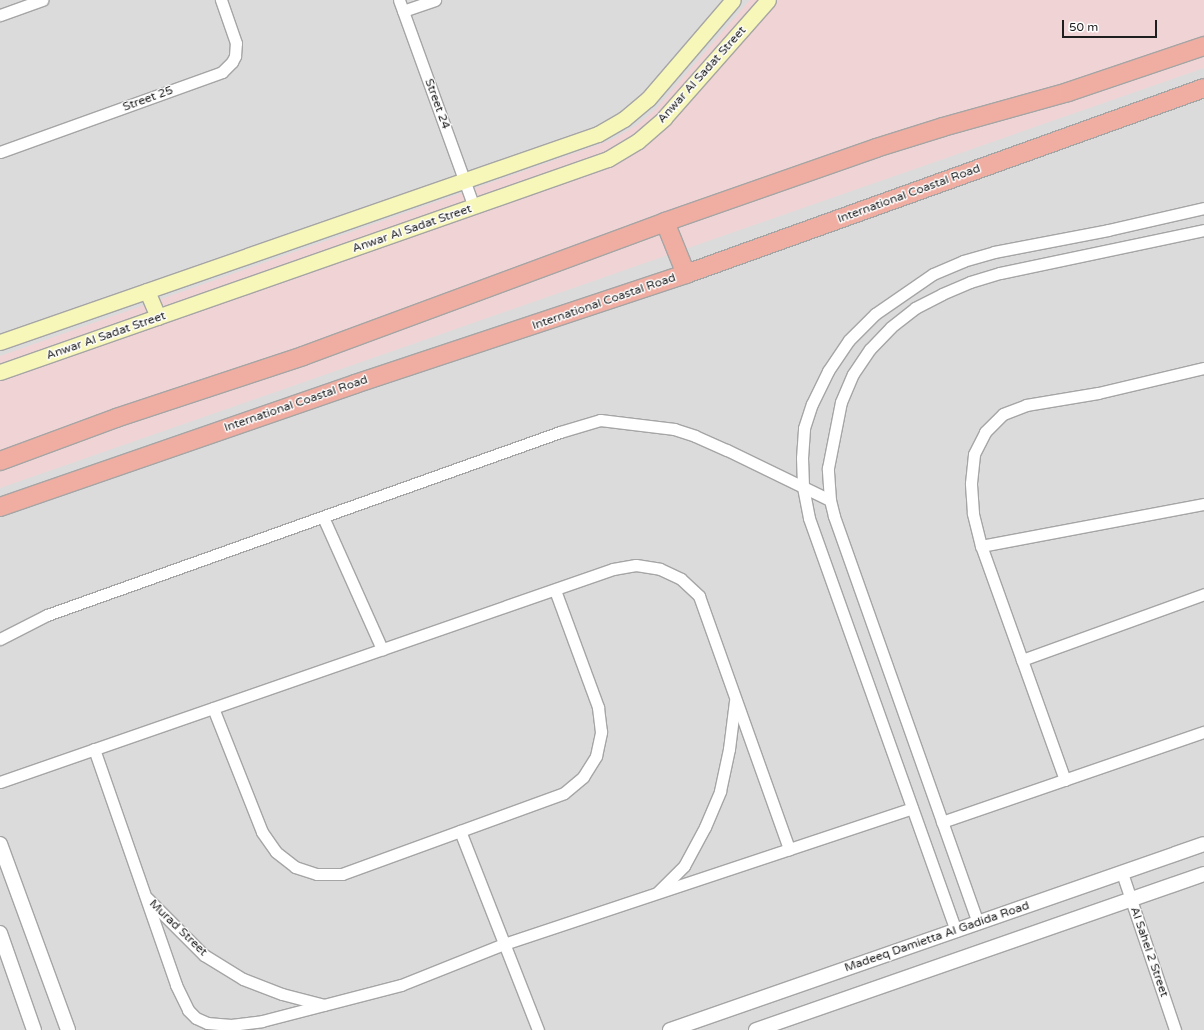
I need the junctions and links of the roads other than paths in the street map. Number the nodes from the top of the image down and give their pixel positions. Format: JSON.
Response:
{"nodes":[{"id":1,"x":42,"y":0,"type":"edge"},
{"id":2,"x":221,"y":0,"type":"edge"},
{"id":3,"x":435,"y":0,"type":"edge"},
{"id":4,"x":733,"y":0,"type":"edge"},
{"id":5,"x":768,"y":0,"type":"edge"},
{"id":6,"x":401,"y":5,"type":"edge"},
{"id":7,"x":0,"y":15,"type":"edge"},
{"id":8,"x":1204,"y":46,"type":"edge"},
{"id":9,"x":1204,"y":88,"type":"edge"},
{"id":10,"x":0,"y":152,"type":"edge"},
{"id":11,"x":465,"y":181,"type":"junction"},
{"id":12,"x":474,"y":207,"type":"junction"},
{"id":13,"x":1204,"y":208,"type":"edge"},
{"id":14,"x":665,"y":222,"type":"junction"},
{"id":15,"x":1204,"y":230,"type":"edge"},
{"id":16,"x":686,"y":274,"type":"junction"},
{"id":17,"x":147,"y":291,"type":"junction"},
{"id":18,"x":158,"y":317,"type":"junction"},
{"id":19,"x":0,"y":342,"type":"edge"},
{"id":20,"x":1204,"y":368,"type":"edge"},
{"id":21,"x":0,"y":372,"type":"edge"},
{"id":22,"x":0,"y":461,"type":"edge"},
{"id":23,"x":803,"y":486,"type":"junction"},
{"id":24,"x":830,"y":500,"type":"junction"},
{"id":25,"x":1204,"y":504,"type":"edge"},
{"id":26,"x":0,"y":507,"type":"edge"},
{"id":27,"x":323,"y":517,"type":"junction"},
{"id":28,"x":981,"y":546,"type":"junction"},
{"id":29,"x":555,"y":590,"type":"junction"},
{"id":30,"x":1204,"y":594,"type":"edge"},
{"id":31,"x":0,"y":639,"type":"edge"},
{"id":32,"x":382,"y":650,"type":"junction"},
{"id":33,"x":1022,"y":660,"type":"junction"},
{"id":34,"x":736,"y":698,"type":"junction"},
{"id":35,"x":213,"y":708,"type":"junction"},
{"id":36,"x":1204,"y":732,"type":"edge"},
{"id":37,"x":94,"y":749,"type":"junction"},
{"id":38,"x":1065,"y":780,"type":"junction"},
{"id":39,"x":0,"y":782,"type":"edge"},
{"id":40,"x":912,"y":808,"type":"junction"},
{"id":41,"x":942,"y":822,"type":"junction"},
{"id":42,"x":460,"y":831,"type":"junction"},
{"id":43,"x":0,"y":844,"type":"edge"},
{"id":44,"x":1204,"y":844,"type":"edge"},
{"id":45,"x":789,"y":849,"type":"junction"},
{"id":46,"x":1122,"y":873,"type":"junction"},
{"id":47,"x":1204,"y":874,"type":"edge"},
{"id":48,"x":656,"y":893,"type":"junction"},
{"id":49,"x":144,"y":895,"type":"junction"},
{"id":50,"x":1131,"y":899,"type":"junction"},
{"id":51,"x":978,"y":923,"type":"junction"},
{"id":52,"x":956,"y":931,"type":"junction"},
{"id":53,"x":0,"y":933,"type":"edge"},
{"id":54,"x":504,"y":944,"type":"junction"},
{"id":55,"x":324,"y":1005,"type":"junction"},
{"id":56,"x":34,"y":1030,"type":"edge"},
{"id":57,"x":68,"y":1030,"type":"edge"},
{"id":58,"x":538,"y":1030,"type":"edge"},
{"id":59,"x":670,"y":1030,"type":"edge"},
{"id":60,"x":756,"y":1030,"type":"edge"},
{"id":61,"x":1175,"y":1030,"type":"edge"}],
"edges":[{"from":1,"to":7,"type":"street"},
{"from":2,"to":10,"type":"street","name":"Street 25"},
{"from":3,"to":6,"type":"street"},
{"from":4,"to":11,"type":"main road","name":"Anwar Al Sadat Street"},
{"from":5,"to":12,"type":"main road","name":"Anwar Al Sadat Street"},
{"from":6,"to":11,"type":"street","name":"Street 24"},
{"from":8,"to":14,"type":"highway"},
{"from":9,"to":16,"type":"highway","name":"International Coastal Road"},
{"from":11,"to":12,"type":"street","name":"Street 24"},
{"from":11,"to":17,"type":"main road","name":"Anwar Al Sadat Street"},
{"from":12,"to":18,"type":"main road","name":"Anwar Al Sadat Street"},
{"from":13,"to":23,"type":"street"},
{"from":14,"to":16,"type":"highway"},
{"from":14,"to":22,"type":"highway"},
{"from":15,"to":24,"type":"street"},
{"from":16,"to":26,"type":"highway","name":"International Coastal Road"},
{"from":17,"to":18,"type":"main road"},
{"from":17,"to":19,"type":"main road","name":"Anwar Al Sadat Street"},
{"from":18,"to":21,"type":"main road","name":"Anwar Al Sadat Street"},
{"from":20,"to":28,"type":"street"},
{"from":23,"to":24,"type":"street"},
{"from":23,"to":27,"type":"street"},
{"from":23,"to":40,"type":"street"},
{"from":24,"to":41,"type":"street"},
{"from":25,"to":28,"type":"street"},
{"from":27,"to":31,"type":"street"},
{"from":27,"to":32,"type":"street"},
{"from":28,"to":33,"type":"street"},
{"from":29,"to":32,"type":"street"},
{"from":29,"to":34,"type":"street"},
{"from":29,"to":42,"type":"street"},
{"from":30,"to":33,"type":"street"},
{"from":32,"to":35,"type":"street"},
{"from":33,"to":38,"type":"street"},
{"from":34,"to":45,"type":"street"},
{"from":34,"to":48,"type":"street"},
{"from":35,"to":37,"type":"street"},
{"from":35,"to":42,"type":"street"},
{"from":36,"to":38,"type":"street"},
{"from":37,"to":39,"type":"street"},
{"from":37,"to":49,"type":"street"},
{"from":38,"to":41,"type":"street"},
{"from":40,"to":45,"type":"street"},
{"from":40,"to":52,"type":"street"},
{"from":41,"to":51,"type":"street"},
{"from":42,"to":54,"type":"street"},
{"from":43,"to":57,"type":"street"},
{"from":44,"to":46,"type":"street","name":"Madeeq Damietta Al Gadida Road"},
{"from":45,"to":48,"type":"street"},
{"from":46,"to":50,"type":"street","name":"Al Sahel 2 Street"},
{"from":46,"to":51,"type":"street","name":"Madeeq Damietta Al Gadida Road"},
{"from":47,"to":50,"type":"street"},
{"from":48,"to":54,"type":"street"},
{"from":49,"to":55,"type":"street","name":"Murad Street"},
{"from":49,"to":55,"type":"street"},
{"from":50,"to":60,"type":"street"},
{"from":50,"to":61,"type":"street","name":"Al Sahel 2 Street"},
{"from":51,"to":52,"type":"street","name":"Madeeq Damietta Al Gadida Road"},
{"from":52,"to":59,"type":"street","name":"Madeeq Damietta Al Gadida Road"},
{"from":53,"to":56,"type":"street"},
{"from":54,"to":55,"type":"street"},
{"from":54,"to":58,"type":"street"}]}
